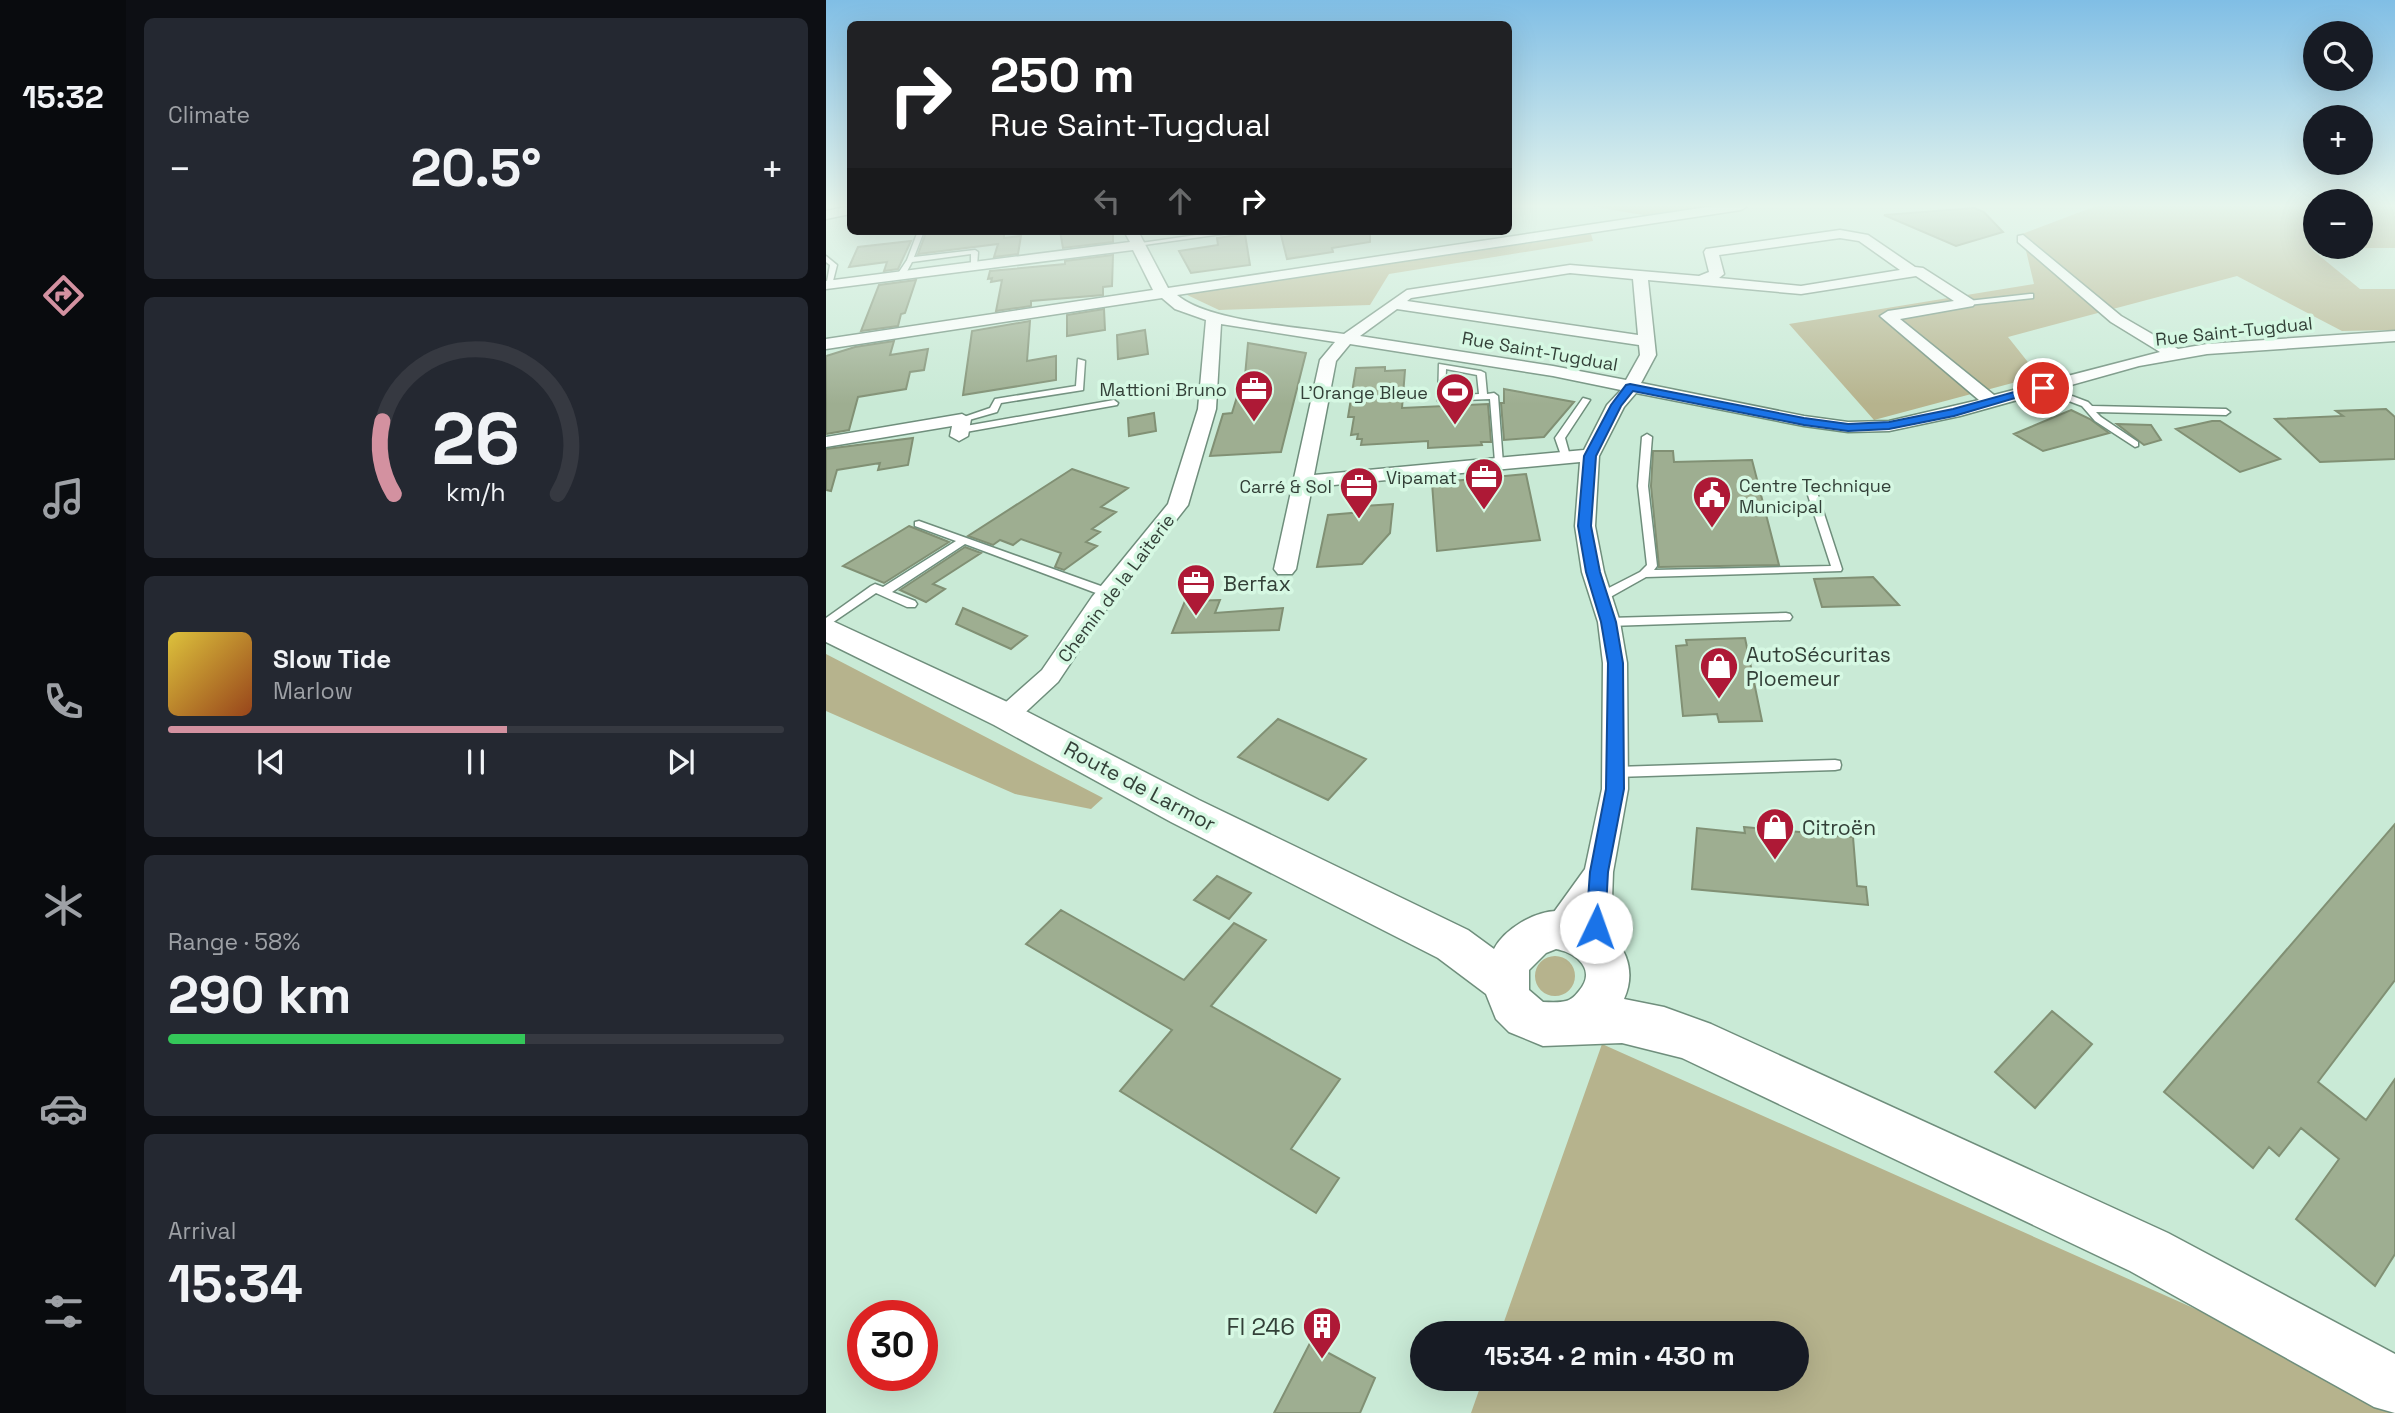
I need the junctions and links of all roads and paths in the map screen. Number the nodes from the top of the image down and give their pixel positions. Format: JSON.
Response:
{"nodes":[{"id":1,"x":903,"y":272,"type":"edge"},
{"id":2,"x":926,"y":272,"type":"edge"},
{"id":3,"x":1152,"y":272,"type":"edge"},
{"id":4,"x":1298,"y":272,"type":"edge"},
{"id":5,"x":1557,"y":272,"type":"edge"},
{"id":6,"x":1593,"y":272,"type":"edge"},
{"id":7,"x":1716,"y":272,"type":"edge"},
{"id":8,"x":1913,"y":272,"type":"edge"},
{"id":9,"x":1919,"y":272,"type":"edge"},
{"id":10,"x":2061,"y":272,"type":"edge"},
{"id":11,"x":901,"y":275,"type":"junction"},
{"id":12,"x":1640,"y":276,"type":"junction"},
{"id":13,"x":1701,"y":281,"type":"junction"},
{"id":14,"x":827,"y":285,"type":"edge"},
{"id":15,"x":1163,"y":292,"type":"junction"},
{"id":16,"x":2030,"y":296,"type":"dead end"},
{"id":17,"x":1968,"y":303,"type":"junction"},
{"id":18,"x":1394,"y":304,"type":"junction"},
{"id":19,"x":1214,"y":318,"type":"junction"},
{"id":20,"x":2395,"y":337,"type":"edge"},
{"id":21,"x":1347,"y":339,"type":"junction"},
{"id":22,"x":1647,"y":341,"type":"junction"},
{"id":23,"x":826,"y":344,"type":"edge"},
{"id":24,"x":2176,"y":355,"type":"junction"},
{"id":25,"x":1081,"y":361,"type":"dead end"},
{"id":26,"x":1630,"y":387,"type":"junction"},
{"id":27,"x":2043,"y":388,"type":"junction"},
{"id":28,"x":1483,"y":397,"type":"junction"},
{"id":29,"x":1586,"y":400,"type":"dead end"},
{"id":30,"x":1114,"y":402,"type":"dead end"},
{"id":31,"x":1992,"y":402,"type":"junction"},
{"id":32,"x":2090,"y":410,"type":"junction"},
{"id":33,"x":2226,"y":412,"type":"dead end"},
{"id":34,"x":961,"y":428,"type":"junction"},
{"id":35,"x":1647,"y":437,"type":"dead end"},
{"id":36,"x":826,"y":442,"type":"edge"},
{"id":37,"x":2135,"y":444,"type":"dead end"},
{"id":38,"x":1565,"y":456,"type":"junction"},
{"id":39,"x":1590,"y":456,"type":"junction"},
{"id":40,"x":1500,"y":462,"type":"junction"},
{"id":41,"x":1303,"y":482,"type":"junction"},
{"id":42,"x":1809,"y":483,"type":"dead end"},
{"id":43,"x":919,"y":524,"type":"dead end"},
{"id":44,"x":963,"y":541,"type":"junction"},
{"id":45,"x":1285,"y":569,"type":"dead end"},
{"id":46,"x":1644,"y":574,"type":"junction"},
{"id":47,"x":884,"y":592,"type":"junction"},
{"id":48,"x":1108,"y":593,"type":"junction"},
{"id":49,"x":1601,"y":597,"type":"junction"},
{"id":50,"x":911,"y":604,"type":"dead end"},
{"id":51,"x":1786,"y":617,"type":"dead end"},
{"id":52,"x":1609,"y":622,"type":"junction"},
{"id":53,"x":826,"y":623,"type":"edge"},
{"id":54,"x":826,"y":629,"type":"edge"},
{"id":55,"x":1006,"y":716,"type":"junction"},
{"id":56,"x":1835,"y":765,"type":"dead end"},
{"id":57,"x":1616,"y":772,"type":"junction"},
{"id":58,"x":1599,"y":872,"type":"junction"},
{"id":59,"x":1543,"y":933,"type":"junction"},
{"id":60,"x":1453,"y":944,"type":"junction"},
{"id":61,"x":1604,"y":962,"type":"junction"},
{"id":62,"x":1505,"y":982,"type":"junction"},
{"id":63,"x":1574,"y":1021,"type":"junction"},
{"id":64,"x":1654,"y":1024,"type":"junction"},
{"id":65,"x":2395,"y":1387,"type":"edge"}],
"edges":[{"from":1,"to":11,"type":"lane"},
{"from":2,"to":11,"type":"street"},
{"from":3,"to":15,"type":"street"},
{"from":4,"to":15,"type":"street"},
{"from":5,"to":18,"type":"street"},
{"from":6,"to":12,"type":"street"},
{"from":7,"to":13,"type":"street"},
{"from":8,"to":13,"type":"street"},
{"from":9,"to":17,"type":"street"},
{"from":10,"to":24,"type":"street"},
{"from":11,"to":14,"type":"street"},
{"from":12,"to":13,"type":"street"},
{"from":12,"to":22,"type":"street"},
{"from":15,"to":19,"type":"street"},
{"from":15,"to":23,"type":"street"},
{"from":16,"to":17,"type":"lane"},
{"from":17,"to":31,"type":"street"},
{"from":18,"to":21,"type":"street"},
{"from":18,"to":22,"type":"street"},
{"from":19,"to":21,"type":"street","name":"Rue Saint-Tugdual"},
{"from":19,"to":48,"type":"street","name":"Chemin de la Laiterie"},
{"from":20,"to":24,"type":"street","name":"Rue Saint-Tugdual"},
{"from":21,"to":26,"type":"street","name":"Rue Saint-Tugdual"},
{"from":21,"to":41,"type":"street"},
{"from":22,"to":26,"type":"street"},
{"from":24,"to":27,"type":"street","name":"Rue Saint-Tugdual"},
{"from":25,"to":34,"type":"lane"},
{"from":26,"to":31,"type":"street","name":"Rue Saint-Tugdual"},
{"from":26,"to":39,"type":"street"},
{"from":27,"to":31,"type":"street","name":"Rue Saint-Tugdual"},
{"from":27,"to":32,"type":"lane"},
{"from":28,"to":28,"type":"lane"},
{"from":28,"to":40,"type":"lane"},
{"from":29,"to":38,"type":"lane"},
{"from":30,"to":34,"type":"lane"},
{"from":32,"to":33,"type":"lane"},
{"from":32,"to":37,"type":"lane"},
{"from":34,"to":36,"type":"street"},
{"from":35,"to":46,"type":"lane"},
{"from":38,"to":39,"type":"street"},
{"from":38,"to":40,"type":"street"},
{"from":39,"to":49,"type":"street"},
{"from":40,"to":41,"type":"street"},
{"from":41,"to":45,"type":"street"},
{"from":42,"to":46,"type":"lane"},
{"from":43,"to":44,"type":"lane"},
{"from":44,"to":47,"type":"lane"},
{"from":44,"to":48,"type":"lane"},
{"from":46,"to":49,"type":"lane"},
{"from":47,"to":50,"type":"lane"},
{"from":47,"to":53,"type":"lane"},
{"from":48,"to":55,"type":"street","name":"Chemin de la Laiterie"},
{"from":49,"to":52,"type":"street"},
{"from":51,"to":52,"type":"lane"},
{"from":52,"to":57,"type":"street"},
{"from":54,"to":55,"type":"main road","name":"Route de Larmor"},
{"from":55,"to":60,"type":"main road","name":"Route de Larmor"},
{"from":56,"to":57,"type":"lane"},
{"from":57,"to":58,"type":"street"},
{"from":58,"to":59,"type":"street"},
{"from":58,"to":61,"type":"street"},
{"from":59,"to":60,"type":"main road","name":"Route de Larmor"},
{"from":59,"to":61,"type":"main road"},
{"from":59,"to":62,"type":"main road"},
{"from":60,"to":62,"type":"main road","name":"Route de Larmor"},
{"from":61,"to":63,"type":"main road"},
{"from":61,"to":64,"type":"main road"},
{"from":62,"to":63,"type":"main road"},
{"from":63,"to":64,"type":"main road"},
{"from":64,"to":65,"type":"main road"}]}
